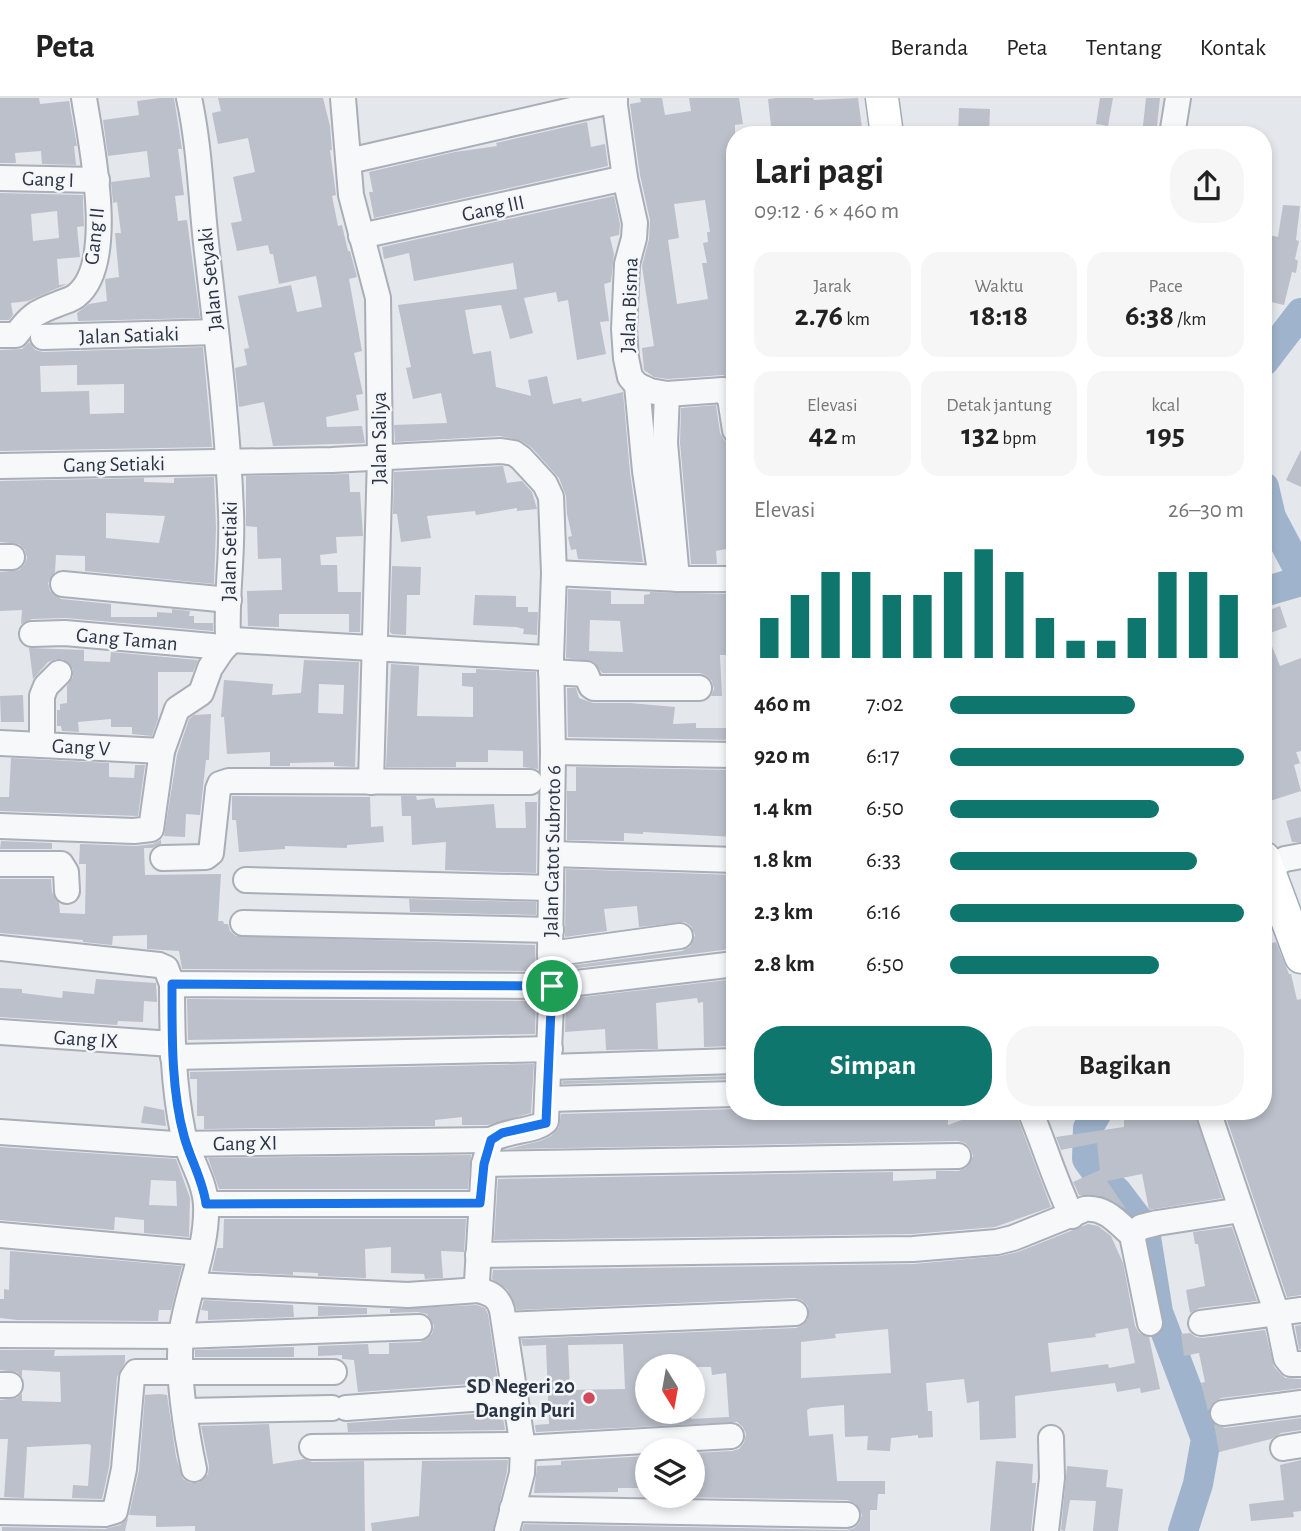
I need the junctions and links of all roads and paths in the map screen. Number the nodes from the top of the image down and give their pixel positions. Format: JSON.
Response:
{"nodes":[{"id":1,"x":84,"y":98,"type":"edge"},
{"id":2,"x":189,"y":98,"type":"edge"},
{"id":3,"x":343,"y":98,"type":"edge"},
{"id":4,"x":882,"y":98,"type":"edge"},
{"id":5,"x":1178,"y":98,"type":"edge"},
{"id":6,"x":614,"y":99,"type":"edge"},
{"id":7,"x":886,"y":126,"type":"edge"},
{"id":8,"x":1173,"y":126,"type":"edge"},
{"id":9,"x":349,"y":162,"type":"junction"},
{"id":10,"x":0,"y":178,"type":"edge"},
{"id":11,"x":625,"y":178,"type":"junction"},
{"id":12,"x":97,"y":180,"type":"junction"},
{"id":13,"x":361,"y":236,"type":"junction"},
{"id":14,"x":216,"y":332,"type":"junction"},
{"id":15,"x":8,"y":335,"type":"edge"},
{"id":16,"x":43,"y":337,"type":"dead end"},
{"id":17,"x":637,"y":385,"type":"junction"},
{"id":18,"x":726,"y":392,"type":"edge"},
{"id":19,"x":667,"y":394,"type":"junction"},
{"id":20,"x":380,"y":457,"type":"junction"},
{"id":21,"x":228,"y":461,"type":"junction"},
{"id":22,"x":0,"y":466,"type":"edge"},
{"id":23,"x":554,"y":573,"type":"junction"},
{"id":24,"x":669,"y":578,"type":"junction"},
{"id":25,"x":726,"y":579,"type":"edge"},
{"id":26,"x":63,"y":584,"type":"dead end"},
{"id":27,"x":229,"y":600,"type":"junction"},
{"id":28,"x":32,"y":634,"type":"dead end"},
{"id":29,"x":227,"y":645,"type":"junction"},
{"id":30,"x":374,"y":648,"type":"junction"},
{"id":31,"x":548,"y":665,"type":"junction"},
{"id":32,"x":59,"y":673,"type":"dead end"},
{"id":33,"x":699,"y":688,"type":"dead end"},
{"id":34,"x":0,"y":743,"type":"edge"},
{"id":35,"x":42,"y":745,"type":"junction"},
{"id":36,"x":162,"y":751,"type":"junction"},
{"id":37,"x":553,"y":752,"type":"junction"},
{"id":38,"x":726,"y":755,"type":"edge"},
{"id":39,"x":370,"y":782,"type":"junction"},
{"id":40,"x":530,"y":782,"type":"dead end"},
{"id":41,"x":0,"y":825,"type":"edge"},
{"id":42,"x":552,"y":854,"type":"junction"},
{"id":43,"x":1301,"y":856,"type":"edge"},
{"id":44,"x":163,"y":858,"type":"dead end"},
{"id":45,"x":726,"y":860,"type":"edge"},
{"id":46,"x":1272,"y":862,"type":"edge"},
{"id":47,"x":0,"y":864,"type":"edge"},
{"id":48,"x":1272,"y":879,"type":"edge"},
{"id":49,"x":246,"y":880,"type":"dead end"},
{"id":50,"x":551,"y":888,"type":"junction"},
{"id":51,"x":67,"y":891,"type":"dead end"},
{"id":52,"x":243,"y":923,"type":"dead end"},
{"id":53,"x":680,"y":936,"type":"dead end"},
{"id":54,"x":550,"y":942,"type":"junction"},
{"id":55,"x":0,"y":948,"type":"edge"},
{"id":56,"x":1301,"y":957,"type":"edge"},
{"id":57,"x":726,"y":965,"type":"edge"},
{"id":58,"x":172,"y":984,"type":"junction"},
{"id":59,"x":552,"y":986,"type":"junction"},
{"id":60,"x":0,"y":1032,"type":"edge"},
{"id":61,"x":172,"y":1051,"type":"junction"},
{"id":62,"x":550,"y":1058,"type":"junction"},
{"id":63,"x":726,"y":1060,"type":"edge"},
{"id":64,"x":726,"y":1094,"type":"edge"},
{"id":65,"x":547,"y":1099,"type":"junction"},
{"id":66,"x":1034,"y":1120,"type":"edge"},
{"id":67,"x":1211,"y":1120,"type":"edge"},
{"id":68,"x":0,"y":1132,"type":"edge"},
{"id":69,"x":491,"y":1140,"type":"junction"},
{"id":70,"x":187,"y":1144,"type":"junction"},
{"id":71,"x":958,"y":1156,"type":"dead end"},
{"id":72,"x":484,"y":1164,"type":"junction"},
{"id":73,"x":480,"y":1203,"type":"junction"},
{"id":74,"x":206,"y":1204,"type":"junction"},
{"id":75,"x":1241,"y":1210,"type":"junction"},
{"id":76,"x":1072,"y":1216,"type":"junction"},
{"id":77,"x":0,"y":1235,"type":"edge"},
{"id":78,"x":1132,"y":1235,"type":"junction"},
{"id":79,"x":200,"y":1253,"type":"junction"},
{"id":80,"x":478,"y":1255,"type":"junction"},
{"id":81,"x":193,"y":1285,"type":"junction"},
{"id":82,"x":479,"y":1290,"type":"junction"},
{"id":83,"x":1289,"y":1312,"type":"edge"},
{"id":84,"x":795,"y":1314,"type":"dead end"},
{"id":85,"x":1150,"y":1323,"type":"dead end"},
{"id":86,"x":1201,"y":1323,"type":"dead end"},
{"id":87,"x":505,"y":1325,"type":"junction"},
{"id":88,"x":419,"y":1327,"type":"dead end"},
{"id":89,"x":0,"y":1335,"type":"edge"},
{"id":90,"x":181,"y":1336,"type":"junction"},
{"id":91,"x":1301,"y":1364,"type":"edge"},
{"id":92,"x":181,"y":1370,"type":"junction"},
{"id":93,"x":334,"y":1371,"type":"dead end"},
{"id":94,"x":514,"y":1396,"type":"junction"},
{"id":95,"x":1301,"y":1403,"type":"edge"},
{"id":96,"x":186,"y":1411,"type":"junction"},
{"id":97,"x":1223,"y":1413,"type":"dead end"},
{"id":98,"x":731,"y":1436,"type":"dead end"},
{"id":99,"x":1051,"y":1437,"type":"dead end"},
{"id":100,"x":523,"y":1446,"type":"junction"},
{"id":101,"x":312,"y":1447,"type":"dead end"},
{"id":102,"x":194,"y":1469,"type":"dead end"},
{"id":103,"x":0,"y":1512,"type":"edge"},
{"id":104,"x":847,"y":1515,"type":"dead end"},
{"id":105,"x":509,"y":1520,"type":"edge"},
{"id":106,"x":1046,"y":1531,"type":"edge"}],
"edges":[{"from":1,"to":12,"type":"street","name":"Gang II"},
{"from":2,"to":14,"type":"street","name":"Jalan Setyaki"},
{"from":3,"to":9,"type":"street","name":"Jalan Saliya"},
{"from":4,"to":7,"type":"main road"},
{"from":5,"to":8,"type":"street"},
{"from":6,"to":9,"type":"street"},
{"from":6,"to":11,"type":"street","name":"Jalan Bisma"},
{"from":9,"to":13,"type":"street","name":"Jalan Saliya"},
{"from":10,"to":12,"type":"street","name":"Gang I"},
{"from":11,"to":13,"type":"street","name":"Gang III"},
{"from":11,"to":17,"type":"street","name":"Jalan Bisma"},
{"from":12,"to":15,"type":"street","name":"Gang II"},
{"from":13,"to":20,"type":"street","name":"Jalan Saliya"},
{"from":14,"to":16,"type":"street","name":"Jalan Satiaki"},
{"from":14,"to":21,"type":"street","name":"Jalan Setyaki"},
{"from":17,"to":19,"type":"street"},
{"from":17,"to":24,"type":"street","name":"Jalan Bisma"},
{"from":18,"to":19,"type":"street"},
{"from":19,"to":24,"type":"street"},
{"from":20,"to":21,"type":"street","name":"Gang Setiaki"},
{"from":20,"to":23,"type":"street","name":"Jalan Gatot Subroto 6"},
{"from":20,"to":30,"type":"street","name":"Jalan Saliya"},
{"from":21,"to":22,"type":"street","name":"Gang Setiaki"},
{"from":21,"to":27,"type":"street","name":"Jalan Setiaki"},
{"from":23,"to":24,"type":"street"},
{"from":23,"to":31,"type":"street","name":"Jalan Gatot Subroto 6"},
{"from":24,"to":25,"type":"street"},
{"from":26,"to":27,"type":"street"},
{"from":27,"to":29,"type":"street","name":"Jalan Setiaki"},
{"from":28,"to":29,"type":"street","name":"Gang Taman"},
{"from":29,"to":30,"type":"street"},
{"from":29,"to":36,"type":"street"},
{"from":30,"to":31,"type":"street"},
{"from":30,"to":39,"type":"street","name":"Jalan Saliya"},
{"from":31,"to":33,"type":"street"},
{"from":31,"to":37,"type":"street","name":"Jalan Gatot Subroto 6"},
{"from":32,"to":35,"type":"street"},
{"from":34,"to":35,"type":"street","name":"Gang V"},
{"from":35,"to":36,"type":"street","name":"Gang V"},
{"from":36,"to":41,"type":"street"},
{"from":37,"to":38,"type":"street"},
{"from":37,"to":42,"type":"street","name":"Jalan Gatot Subroto 6"},
{"from":39,"to":40,"type":"street"},
{"from":39,"to":44,"type":"street"},
{"from":42,"to":45,"type":"street"},
{"from":42,"to":50,"type":"street","name":"Jalan Gatot Subroto 6"},
{"from":43,"to":46,"type":"street"},
{"from":47,"to":51,"type":"street"},
{"from":48,"to":56,"type":"main road"},
{"from":49,"to":50,"type":"street"},
{"from":50,"to":54,"type":"street","name":"Jalan Gatot Subroto 6"},
{"from":52,"to":54,"type":"street"},
{"from":53,"to":54,"type":"street"},
{"from":54,"to":59,"type":"street","name":"Jalan Gatot Subroto 6"},
{"from":55,"to":58,"type":"street"},
{"from":57,"to":59,"type":"street"},
{"from":58,"to":59,"type":"street"},
{"from":58,"to":61,"type":"street"},
{"from":59,"to":62,"type":"street","name":"Jalan Gatot Subroto 6"},
{"from":60,"to":61,"type":"street","name":"Gang IX"},
{"from":61,"to":62,"type":"street","name":"Gang IX"},
{"from":61,"to":70,"type":"street"},
{"from":62,"to":63,"type":"street","name":"Gang IX"},
{"from":62,"to":65,"type":"street","name":"Jalan Gatot Subroto 6"},
{"from":64,"to":65,"type":"street"},
{"from":65,"to":69,"type":"street","name":"Jalan Gatot Subroto 6"},
{"from":66,"to":76,"type":"street"},
{"from":67,"to":75,"type":"street"},
{"from":68,"to":70,"type":"street","name":"Gang XI"},
{"from":69,"to":70,"type":"street","name":"Gang XI"},
{"from":69,"to":72,"type":"street"},
{"from":70,"to":74,"type":"street"},
{"from":71,"to":72,"type":"street"},
{"from":72,"to":73,"type":"street"},
{"from":73,"to":74,"type":"street"},
{"from":73,"to":80,"type":"street"},
{"from":74,"to":79,"type":"street"},
{"from":75,"to":78,"type":"street"},
{"from":75,"to":83,"type":"street"},
{"from":76,"to":78,"type":"street"},
{"from":76,"to":80,"type":"street"},
{"from":77,"to":79,"type":"street"},
{"from":78,"to":85,"type":"street"},
{"from":79,"to":81,"type":"street"},
{"from":80,"to":82,"type":"street"},
{"from":81,"to":82,"type":"street"},
{"from":81,"to":90,"type":"street"},
{"from":82,"to":87,"type":"street"},
{"from":83,"to":86,"type":"street"},
{"from":83,"to":91,"type":"street"},
{"from":84,"to":87,"type":"street"},
{"from":87,"to":94,"type":"street"},
{"from":88,"to":90,"type":"street"},
{"from":89,"to":90,"type":"street"},
{"from":90,"to":92,"type":"street"},
{"from":92,"to":93,"type":"street"},
{"from":92,"to":96,"type":"street"},
{"from":92,"to":103,"type":"street"},
{"from":94,"to":96,"type":"street"},
{"from":94,"to":100,"type":"street"},
{"from":95,"to":97,"type":"street"},
{"from":96,"to":102,"type":"street"},
{"from":98,"to":100,"type":"street"},
{"from":99,"to":106,"type":"street"},
{"from":100,"to":101,"type":"street"},
{"from":100,"to":105,"type":"street"},
{"from":104,"to":105,"type":"street"}]}
